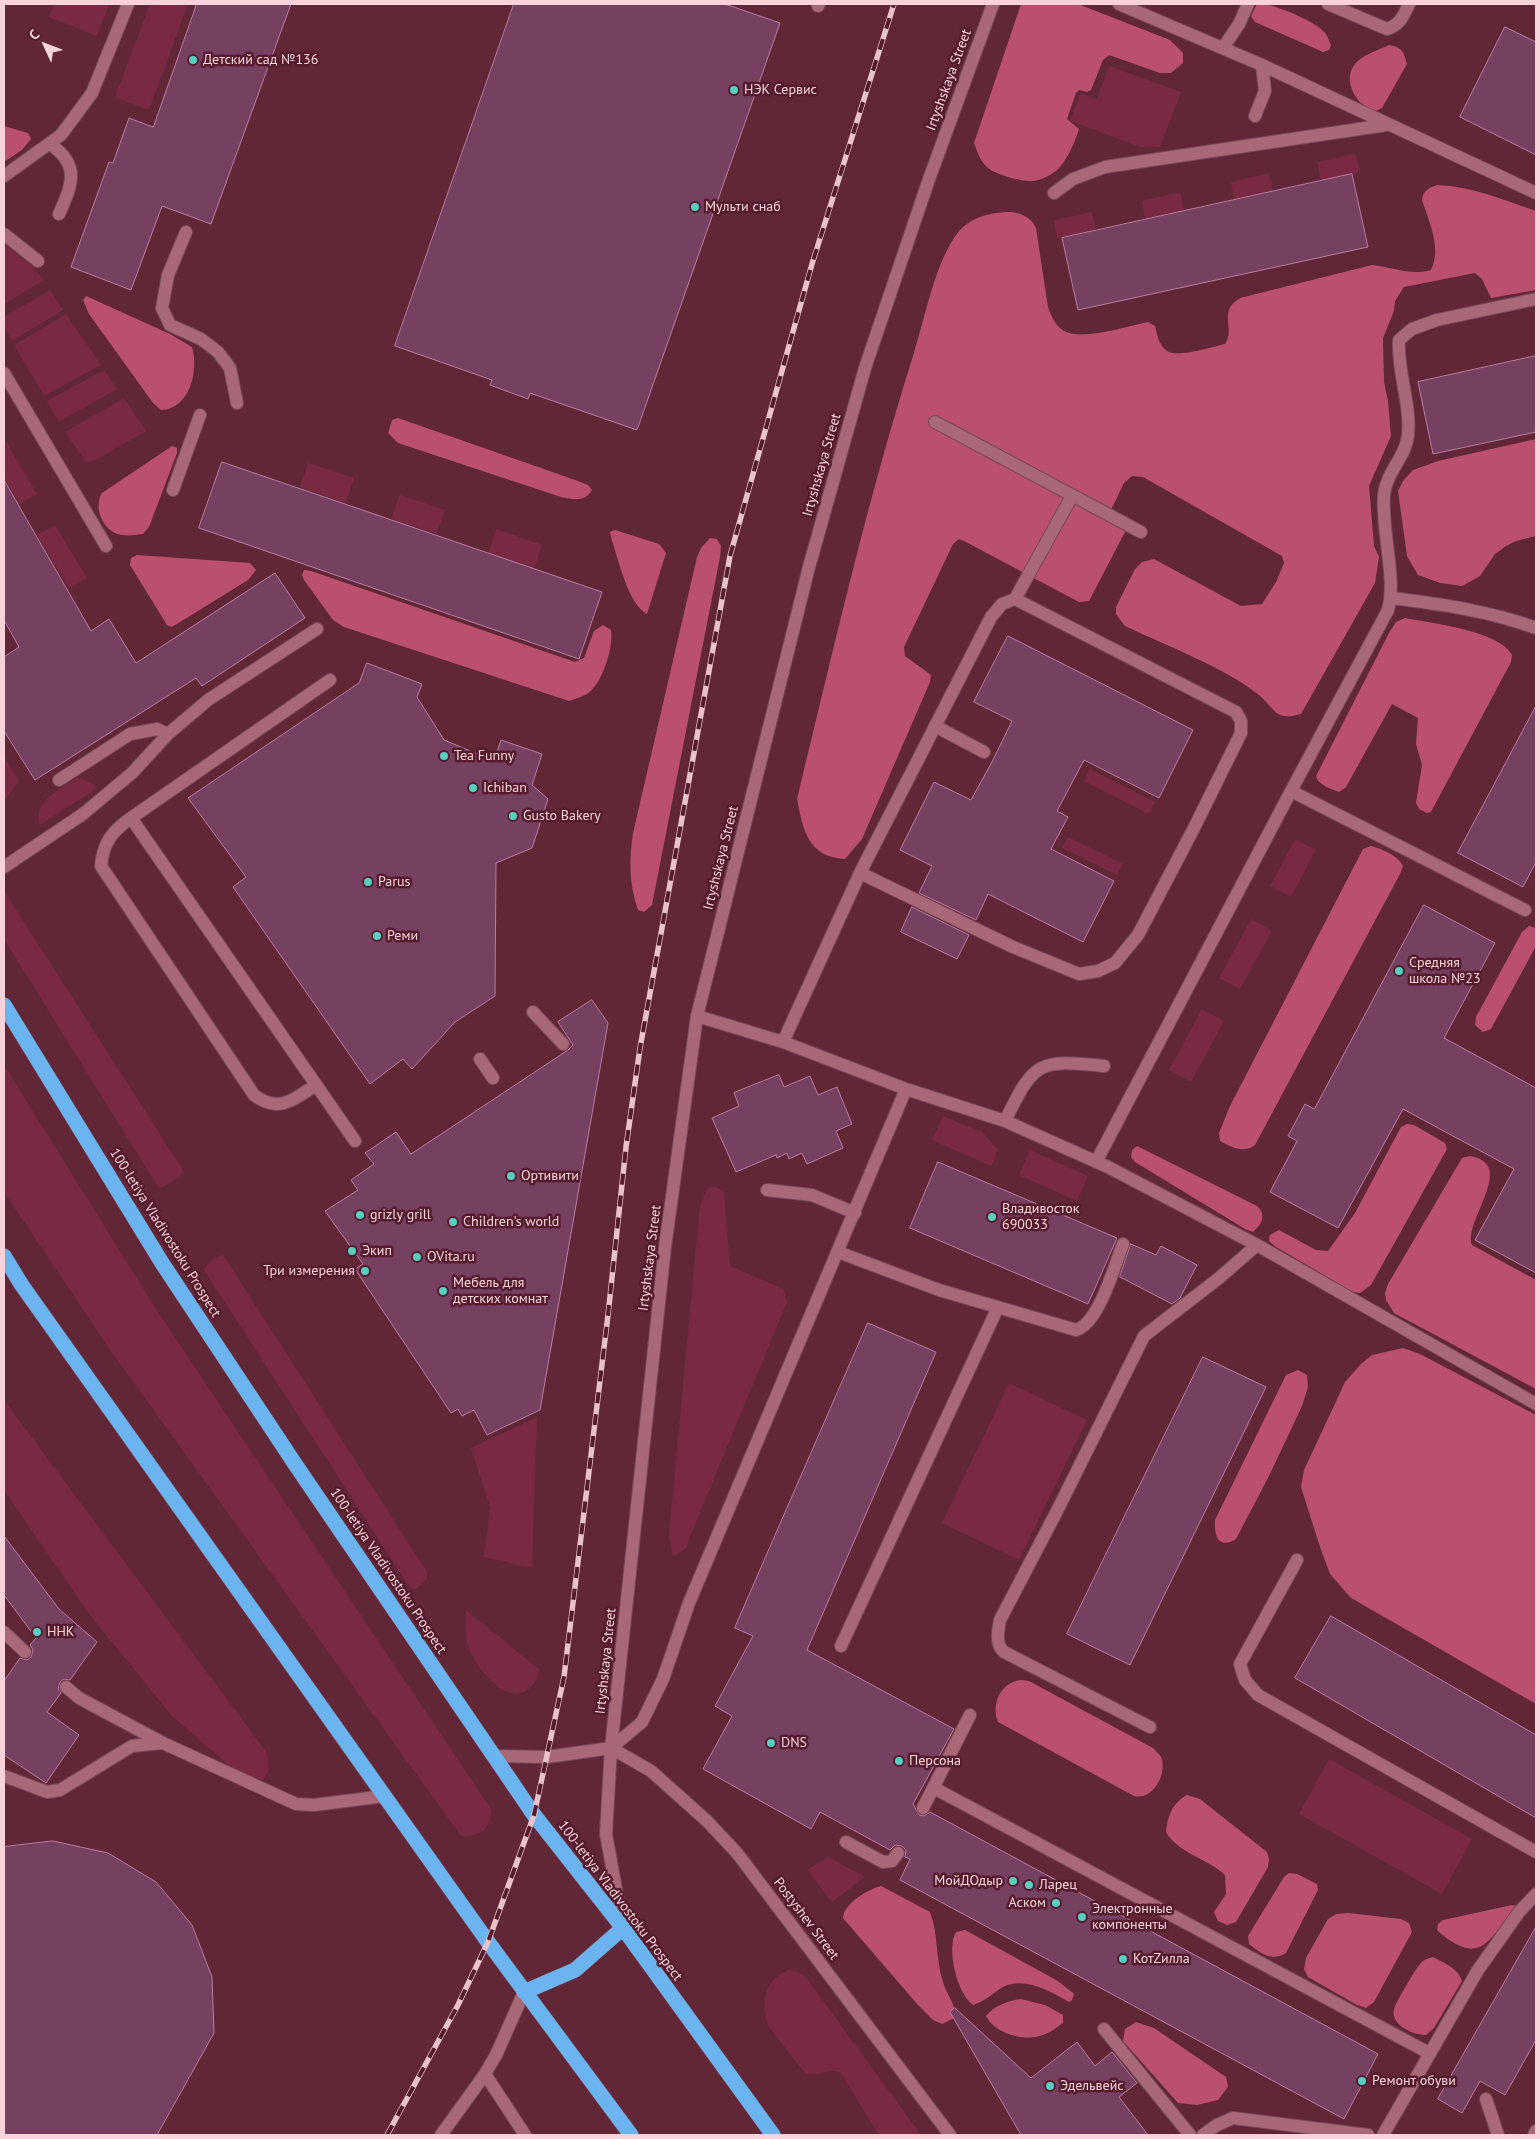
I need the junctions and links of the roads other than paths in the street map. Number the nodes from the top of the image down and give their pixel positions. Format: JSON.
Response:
{"nodes":[{"id":1,"x":128,"y":4,"type":"edge"},
{"id":2,"x":993,"y":4,"type":"edge"},
{"id":3,"x":1119,"y":4,"type":"edge"},
{"id":4,"x":1248,"y":4,"type":"edge"},
{"id":5,"x":1328,"y":4,"type":"edge"},
{"id":6,"x":1409,"y":4,"type":"edge"},
{"id":7,"x":1223,"y":48,"type":"junction"},
{"id":8,"x":1262,"y":65,"type":"junction"},
{"id":9,"x":1256,"y":116,"type":"dead end"},
{"id":10,"x":1386,"y":124,"type":"junction"},
{"id":11,"x":50,"y":144,"type":"junction"},
{"id":12,"x":4,"y":176,"type":"edge"},
{"id":13,"x":1054,"y":193,"type":"dead end"},
{"id":14,"x":1536,"y":193,"type":"edge"},
{"id":15,"x":58,"y":214,"type":"dead end"},
{"id":16,"x":186,"y":232,"type":"dead end"},
{"id":17,"x":4,"y":234,"type":"edge"},
{"id":18,"x":38,"y":261,"type":"dead end"},
{"id":19,"x":1536,"y":299,"type":"edge"},
{"id":20,"x":4,"y":372,"type":"edge"},
{"id":21,"x":237,"y":402,"type":"dead end"},
{"id":22,"x":200,"y":415,"type":"dead end"},
{"id":23,"x":935,"y":422,"type":"dead end"},
{"id":24,"x":173,"y":490,"type":"dead end"},
{"id":25,"x":1072,"y":496,"type":"junction"},
{"id":26,"x":1141,"y":532,"type":"dead end"},
{"id":27,"x":106,"y":546,"type":"dead end"},
{"id":28,"x":1391,"y":598,"type":"junction"},
{"id":29,"x":1015,"y":599,"type":"junction"},
{"id":30,"x":317,"y":628,"type":"dead end"},
{"id":31,"x":1536,"y":628,"type":"edge"},
{"id":32,"x":330,"y":680,"type":"dead end"},
{"id":33,"x":935,"y":726,"type":"junction"},
{"id":34,"x":168,"y":734,"type":"junction"},
{"id":35,"x":984,"y":752,"type":"dead end"},
{"id":36,"x":59,"y":780,"type":"dead end"},
{"id":37,"x":1291,"y":791,"type":"junction"},
{"id":38,"x":131,"y":818,"type":"junction"},
{"id":39,"x":4,"y":867,"type":"edge"},
{"id":40,"x":860,"y":873,"type":"junction"},
{"id":41,"x":1525,"y":910,"type":"dead end"},
{"id":42,"x":4,"y":1005,"type":"edge"},
{"id":43,"x":533,"y":1012,"type":"dead end"},
{"id":44,"x":697,"y":1016,"type":"junction"},
{"id":45,"x":783,"y":1042,"type":"junction"},
{"id":46,"x":563,"y":1044,"type":"dead end"},
{"id":47,"x":480,"y":1059,"type":"dead end"},
{"id":48,"x":1104,"y":1066,"type":"dead end"},
{"id":49,"x":493,"y":1078,"type":"dead end"},
{"id":50,"x":316,"y":1085,"type":"junction"},
{"id":51,"x":906,"y":1090,"type":"junction"},
{"id":52,"x":1005,"y":1121,"type":"junction"},
{"id":53,"x":355,"y":1140,"type":"dead end"},
{"id":54,"x":1096,"y":1162,"type":"junction"},
{"id":55,"x":767,"y":1190,"type":"dead end"},
{"id":56,"x":855,"y":1213,"type":"junction"},
{"id":57,"x":1123,"y":1244,"type":"dead end"},
{"id":58,"x":1257,"y":1245,"type":"junction"},
{"id":59,"x":838,"y":1252,"type":"junction"},
{"id":60,"x":4,"y":1256,"type":"edge"},
{"id":61,"x":998,"y":1307,"type":"junction"},
{"id":62,"x":1536,"y":1404,"type":"edge"},
{"id":63,"x":1297,"y":1560,"type":"dead end"},
{"id":64,"x":4,"y":1632,"type":"edge"},
{"id":65,"x":841,"y":1646,"type":"dead end"},
{"id":66,"x":25,"y":1652,"type":"dead end"},
{"id":67,"x":66,"y":1687,"type":"dead end"},
{"id":68,"x":970,"y":1715,"type":"dead end"},
{"id":69,"x":1150,"y":1727,"type":"dead end"},
{"id":70,"x":162,"y":1743,"type":"junction"},
{"id":71,"x":611,"y":1748,"type":"junction"},
{"id":72,"x":494,"y":1756,"type":"junction"},
{"id":73,"x":4,"y":1776,"type":"edge"},
{"id":74,"x":934,"y":1788,"type":"junction"},
{"id":75,"x":385,"y":1796,"type":"junction"},
{"id":76,"x":923,"y":1808,"type":"dead end"},
{"id":77,"x":846,"y":1842,"type":"dead end"},
{"id":78,"x":1536,"y":1852,"type":"edge"},
{"id":79,"x":898,"y":1854,"type":"dead end"},
{"id":80,"x":1536,"y":1894,"type":"edge"},
{"id":81,"x":623,"y":1928,"type":"junction"},
{"id":82,"x":524,"y":1992,"type":"junction"},
{"id":83,"x":1104,"y":2029,"type":"dead end"},
{"id":84,"x":1428,"y":2053,"type":"junction"},
{"id":85,"x":484,"y":2074,"type":"junction"},
{"id":86,"x":1486,"y":2099,"type":"dead end"},
{"id":87,"x":1536,"y":2131,"type":"edge"},
{"id":88,"x":440,"y":2135,"type":"edge"},
{"id":89,"x":525,"y":2135,"type":"edge"},
{"id":90,"x":631,"y":2135,"type":"edge"},
{"id":91,"x":773,"y":2135,"type":"edge"},
{"id":92,"x":950,"y":2135,"type":"edge"},
{"id":93,"x":1190,"y":2135,"type":"edge"},
{"id":94,"x":1203,"y":2135,"type":"edge"},
{"id":95,"x":1368,"y":2135,"type":"edge"},
{"id":96,"x":1382,"y":2135,"type":"edge"},
{"id":97,"x":1498,"y":2135,"type":"edge"},
{"id":98,"x":1534,"y":2135,"type":"edge"}],
"edges":[{"from":1,"to":11,"type":"main road"},
{"from":2,"to":44,"type":"main road","name":"Irtyshskaya Street"},
{"from":3,"to":7,"type":"main road"},
{"from":4,"to":7,"type":"main road"},
{"from":5,"to":6,"type":"main road"},
{"from":7,"to":8,"type":"main road"},
{"from":8,"to":9,"type":"main road"},
{"from":8,"to":10,"type":"main road"},
{"from":10,"to":13,"type":"main road"},
{"from":10,"to":14,"type":"main road"},
{"from":11,"to":12,"type":"main road"},
{"from":11,"to":15,"type":"main road"},
{"from":16,"to":21,"type":"main road"},
{"from":17,"to":18,"type":"main road"},
{"from":19,"to":28,"type":"main road"},
{"from":20,"to":27,"type":"main road"},
{"from":22,"to":24,"type":"main road"},
{"from":23,"to":25,"type":"main road"},
{"from":25,"to":26,"type":"main road"},
{"from":25,"to":29,"type":"main road"},
{"from":28,"to":31,"type":"main road"},
{"from":28,"to":37,"type":"main road"},
{"from":29,"to":33,"type":"main road"},
{"from":29,"to":40,"type":"main road"},
{"from":30,"to":34,"type":"main road"},
{"from":32,"to":38,"type":"main road"},
{"from":33,"to":35,"type":"main road"},
{"from":33,"to":40,"type":"main road"},
{"from":34,"to":36,"type":"main road"},
{"from":34,"to":39,"type":"main road"},
{"from":37,"to":41,"type":"main road"},
{"from":37,"to":54,"type":"main road"},
{"from":38,"to":50,"type":"main road"},
{"from":38,"to":50,"type":"main road"},
{"from":40,"to":45,"type":"main road"},
{"from":42,"to":72,"type":"highway","name":"100-letiya Vladivostoku Prospect"},
{"from":43,"to":46,"type":"main road"},
{"from":44,"to":45,"type":"main road"},
{"from":44,"to":71,"type":"main road","name":"Irtyshskaya Street"},
{"from":45,"to":51,"type":"main road"},
{"from":47,"to":49,"type":"main road"},
{"from":48,"to":52,"type":"main road"},
{"from":50,"to":53,"type":"main road"},
{"from":51,"to":52,"type":"main road"},
{"from":51,"to":56,"type":"main road"},
{"from":52,"to":54,"type":"main road"},
{"from":54,"to":58,"type":"main road"},
{"from":55,"to":56,"type":"main road"},
{"from":56,"to":59,"type":"main road"},
{"from":57,"to":61,"type":"main road"},
{"from":58,"to":62,"type":"main road"},
{"from":58,"to":69,"type":"main road"},
{"from":59,"to":61,"type":"main road"},
{"from":59,"to":71,"type":"main road"},
{"from":60,"to":75,"type":"highway"},
{"from":61,"to":65,"type":"main road"},
{"from":63,"to":78,"type":"main road"},
{"from":64,"to":66,"type":"main road"},
{"from":67,"to":70,"type":"main road"},
{"from":68,"to":74,"type":"main road"},
{"from":70,"to":73,"type":"main road"},
{"from":70,"to":75,"type":"main road"},
{"from":71,"to":72,"type":"main road"},
{"from":71,"to":81,"type":"main road","name":"Irtyshskaya Street"},
{"from":71,"to":92,"type":"main road","name":"Postyshev Street"},
{"from":72,"to":81,"type":"highway","name":"100-letiya Vladivostoku Prospect"},
{"from":74,"to":76,"type":"main road"},
{"from":74,"to":84,"type":"main road"},
{"from":75,"to":82,"type":"highway"},
{"from":77,"to":79,"type":"main road"},
{"from":80,"to":84,"type":"main road"},
{"from":81,"to":82,"type":"highway"},
{"from":81,"to":91,"type":"highway","name":"100-letiya Vladivostoku Prospect"},
{"from":82,"to":85,"type":"main road"},
{"from":82,"to":90,"type":"highway"},
{"from":83,"to":93,"type":"main road"},
{"from":84,"to":96,"type":"main road"},
{"from":85,"to":88,"type":"main road"},
{"from":85,"to":89,"type":"main road"},
{"from":86,"to":97,"type":"main road"},
{"from":87,"to":98,"type":"main road"},
{"from":94,"to":95,"type":"main road"}]}
